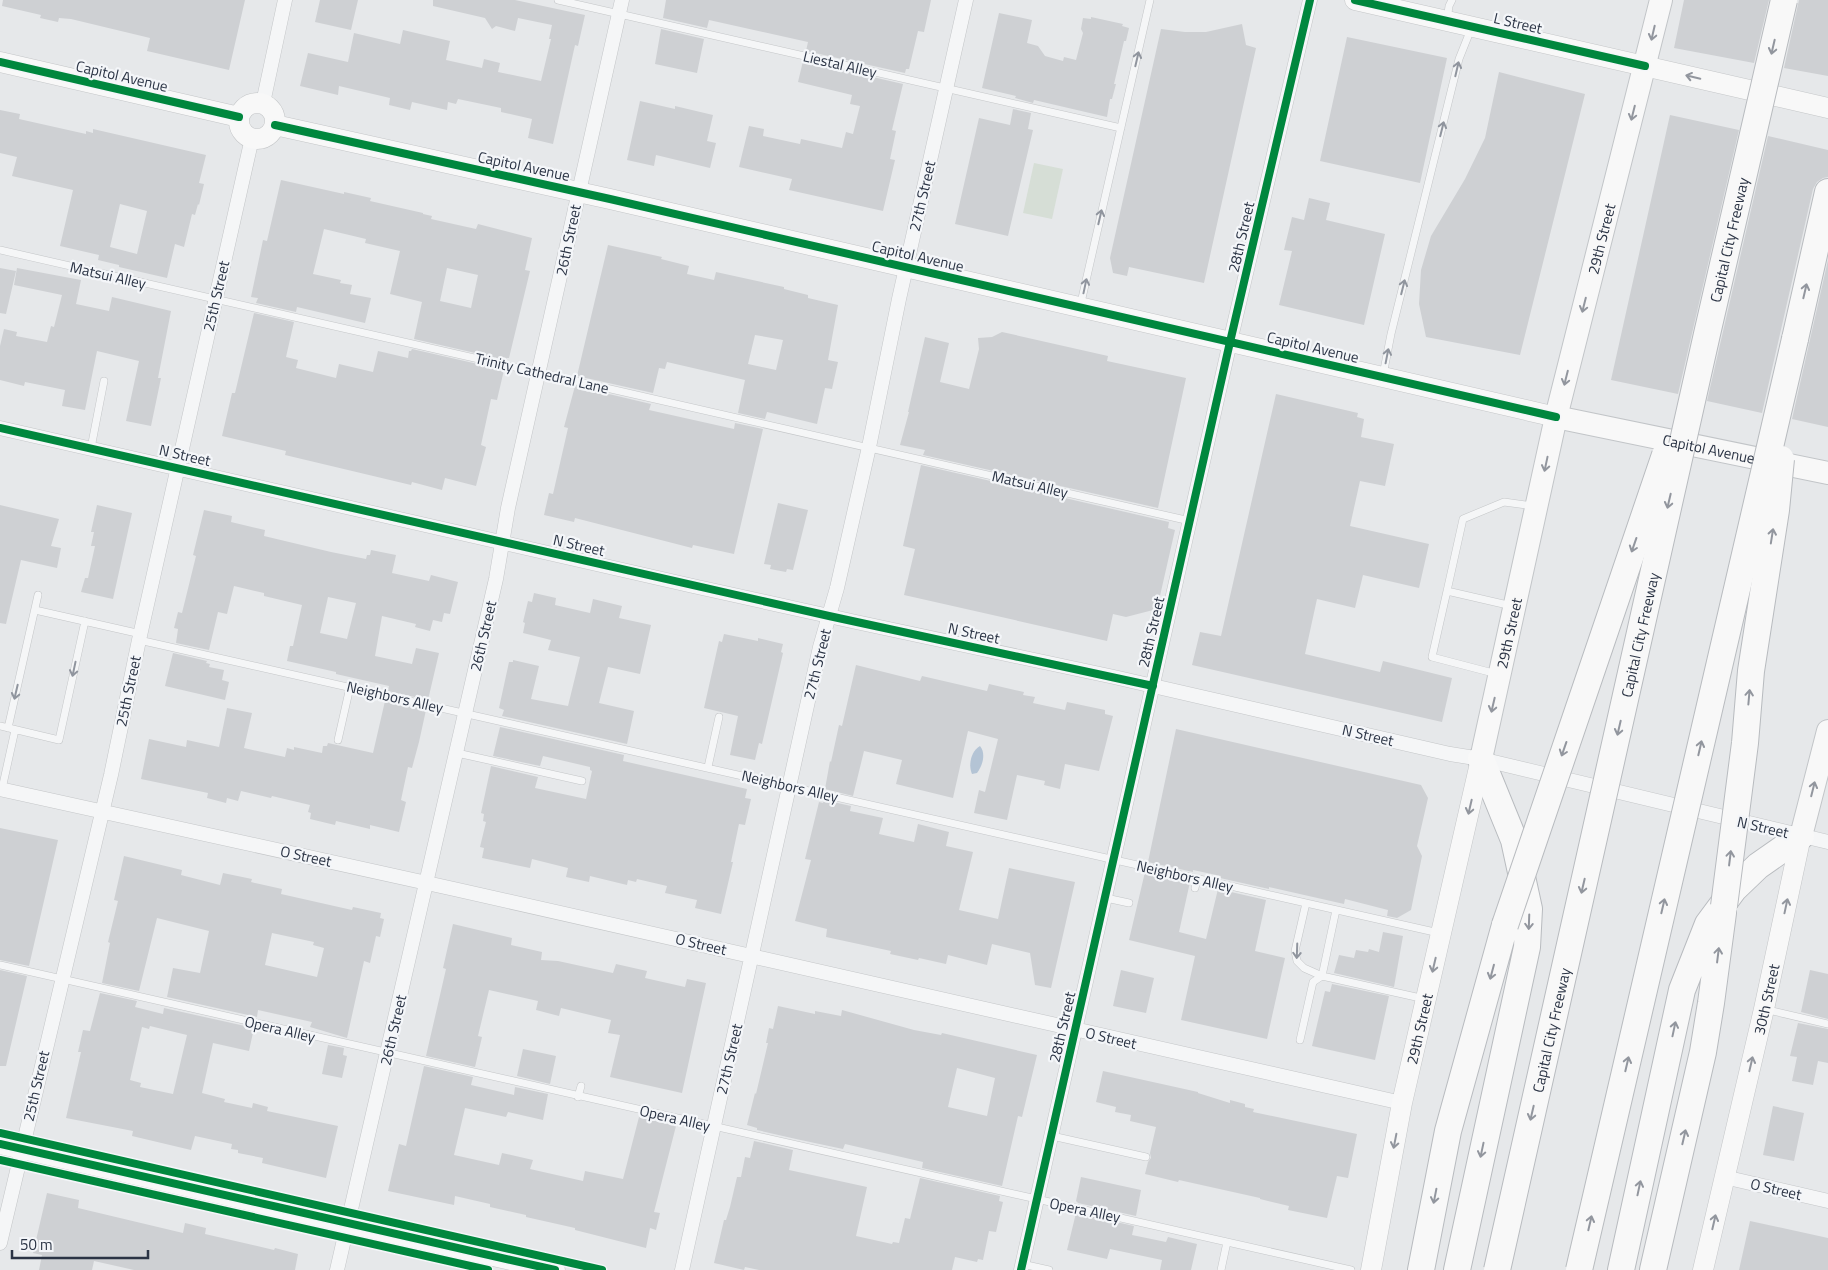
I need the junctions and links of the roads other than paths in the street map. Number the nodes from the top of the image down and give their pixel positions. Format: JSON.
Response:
{"nodes":[{"id":1,"x":286,"y":0,"type":"edge"},
{"id":2,"x":558,"y":0,"type":"edge"},
{"id":3,"x":966,"y":0,"type":"edge"},
{"id":4,"x":1150,"y":0,"type":"edge"},
{"id":5,"x":1310,"y":0,"type":"edge"},
{"id":6,"x":1355,"y":0,"type":"edge"},
{"id":7,"x":1661,"y":0,"type":"edge"},
{"id":8,"x":1784,"y":0,"type":"edge"},
{"id":9,"x":620,"y":7,"type":"edge"},
{"id":10,"x":1448,"y":7,"type":"edge"},
{"id":11,"x":1472,"y":27,"type":"junction"},
{"id":12,"x":0,"y":62,"type":"edge"},
{"id":13,"x":1645,"y":66,"type":"junction"},
{"id":14,"x":947,"y":88,"type":"junction"},
{"id":15,"x":263,"y":103,"type":"junction"},
{"id":16,"x":1828,"y":108,"type":"edge"},
{"id":17,"x":239,"y":117,"type":"junction"},
{"id":18,"x":274,"y":125,"type":"junction"},
{"id":19,"x":1121,"y":128,"type":"junction"},
{"id":20,"x":252,"y":138,"type":"junction"},
{"id":21,"x":579,"y":192,"type":"junction"},
{"id":22,"x":1828,"y":192,"type":"edge"},
{"id":23,"x":0,"y":250,"type":"edge"},
{"id":24,"x":906,"y":268,"type":"junction"},
{"id":25,"x":216,"y":299,"type":"junction"},
{"id":26,"x":1080,"y":307,"type":"junction"},
{"id":27,"x":1707,"y":334,"type":"junction"},
{"id":28,"x":1794,"y":339,"type":"junction"},
{"id":29,"x":1230,"y":342,"type":"junction"},
{"id":30,"x":539,"y":373,"type":"junction"},
{"id":31,"x":1382,"y":377,"type":"junction"},
{"id":32,"x":104,"y":381,"type":"dead end"},
{"id":33,"x":1556,"y":417,"type":"junction"},
{"id":34,"x":0,"y":428,"type":"edge"},
{"id":35,"x":869,"y":447,"type":"junction"},
{"id":36,"x":91,"y":448,"type":"junction"},
{"id":37,"x":178,"y":467,"type":"junction"},
{"id":38,"x":1828,"y":473,"type":"edge"},
{"id":39,"x":1537,"y":506,"type":"junction"},
{"id":40,"x":1191,"y":521,"type":"junction"},
{"id":41,"x":502,"y":542,"type":"junction"},
{"id":42,"x":1447,"y":591,"type":"junction"},
{"id":43,"x":38,"y":595,"type":"dead end"},
{"id":44,"x":1515,"y":606,"type":"junction"},
{"id":45,"x":35,"y":610,"type":"junction"},
{"id":46,"x":829,"y":616,"type":"junction"},
{"id":47,"x":85,"y":621,"type":"junction"},
{"id":48,"x":140,"y":637,"type":"junction"},
{"id":49,"x":1500,"y":675,"type":"junction"},
{"id":50,"x":1153,"y":686,"type":"junction"},
{"id":51,"x":350,"y":687,"type":"junction"},
{"id":52,"x":466,"y":713,"type":"junction"},
{"id":53,"x":719,"y":717,"type":"dead end"},
{"id":54,"x":8,"y":728,"type":"edge"},
{"id":55,"x":1828,"y":731,"type":"edge"},
{"id":56,"x":338,"y":740,"type":"dead end"},
{"id":57,"x":456,"y":753,"type":"junction"},
{"id":58,"x":1481,"y":759,"type":"junction"},
{"id":59,"x":708,"y":767,"type":"junction"},
{"id":60,"x":582,"y":781,"type":"dead end"},
{"id":61,"x":790,"y":786,"type":"junction"},
{"id":62,"x":1,"y":789,"type":"edge"},
{"id":63,"x":101,"y":812,"type":"junction"},
{"id":64,"x":1801,"y":836,"type":"junction"},
{"id":65,"x":1828,"y":842,"type":"edge"},
{"id":66,"x":1114,"y":860,"type":"junction"},
{"id":67,"x":1197,"y":879,"type":"junction"},
{"id":68,"x":427,"y":883,"type":"junction"},
{"id":69,"x":1195,"y":888,"type":"dead end"},
{"id":70,"x":1106,"y":898,"type":"junction"},
{"id":71,"x":1129,"y":903,"type":"dead end"},
{"id":72,"x":1306,"y":903,"type":"junction"},
{"id":73,"x":1336,"y":910,"type":"junction"},
{"id":74,"x":1441,"y":933,"type":"junction"},
{"id":75,"x":752,"y":956,"type":"junction"},
{"id":76,"x":0,"y":965,"type":"edge"},
{"id":77,"x":1322,"y":976,"type":"junction"},
{"id":78,"x":62,"y":979,"type":"junction"},
{"id":79,"x":1426,"y":999,"type":"junction"},
{"id":80,"x":1764,"y":1009,"type":"junction"},
{"id":81,"x":1828,"y":1024,"type":"edge"},
{"id":82,"x":1076,"y":1030,"type":"junction"},
{"id":83,"x":1300,"y":1040,"type":"dead end"},
{"id":84,"x":388,"y":1053,"type":"junction"},
{"id":85,"x":580,"y":1086,"type":"dead end"},
{"id":86,"x":578,"y":1097,"type":"junction"},
{"id":87,"x":1402,"y":1103,"type":"junction"},
{"id":88,"x":714,"y":1127,"type":"junction"},
{"id":89,"x":1052,"y":1136,"type":"junction"},
{"id":90,"x":0,"y":1144,"type":"edge"},
{"id":91,"x":22,"y":1149,"type":"junction"},
{"id":92,"x":1146,"y":1157,"type":"dead end"},
{"id":93,"x":1724,"y":1177,"type":"junction"},
{"id":94,"x":1038,"y":1200,"type":"junction"},
{"id":95,"x":1828,"y":1201,"type":"edge"},
{"id":96,"x":349,"y":1222,"type":"junction"},
{"id":97,"x":1227,"y":1242,"type":"junction"},
{"id":98,"x":0,"y":1244,"type":"edge"},
{"id":99,"x":1022,"y":1267,"type":"edge"},
{"id":100,"x":338,"y":1270,"type":"edge"},
{"id":101,"x":555,"y":1270,"type":"edge"},
{"id":102,"x":682,"y":1270,"type":"edge"},
{"id":103,"x":1049,"y":1270,"type":"edge"},
{"id":104,"x":1221,"y":1270,"type":"edge"},
{"id":105,"x":1351,"y":1270,"type":"edge"},
{"id":106,"x":1371,"y":1270,"type":"edge"},
{"id":107,"x":1421,"y":1270,"type":"edge"},
{"id":108,"x":1457,"y":1270,"type":"edge"},
{"id":109,"x":1497,"y":1270,"type":"edge"},
{"id":110,"x":1579,"y":1270,"type":"edge"},
{"id":111,"x":1621,"y":1270,"type":"edge"},
{"id":112,"x":1653,"y":1270,"type":"edge"},
{"id":113,"x":1703,"y":1270,"type":"edge"}],
"edges":[{"from":1,"to":15,"type":"street"},
{"from":2,"to":9,"type":"lane","name":"Liestal Alley"},
{"from":3,"to":14,"type":"street","name":"27th Street"},
{"from":19,"to":4,"type":"lane","one_way":true},
{"from":5,"to":29,"type":"street","name":"28th Street"},
{"from":6,"to":10,"type":"main road","name":"L Street"},
{"from":7,"to":13,"type":"main road","name":"29th Street","one_way":true},
{"from":8,"to":27,"type":"highway","name":"Capital City Freeway","one_way":true,"bridge":true},
{"from":9,"to":14,"type":"lane","name":"Liestal Alley"},
{"from":9,"to":21,"type":"street","name":"26th Street"},
{"from":10,"to":11,"type":"main road","name":"L Street"},
{"from":11,"to":13,"type":"main road","name":"L Street"},
{"from":31,"to":11,"type":"lane","one_way":true},
{"from":12,"to":17,"type":"main road","name":"Capitol Avenue"},
{"from":16,"to":13,"type":"main road","name":"L Street","one_way":true},
{"from":13,"to":33,"type":"main road","name":"29th Street","one_way":true},
{"from":14,"to":19,"type":"lane","name":"Liestal Alley"},
{"from":14,"to":24,"type":"street","name":"27th Street"},
{"from":15,"to":17,"type":"main road"},
{"from":15,"to":18,"type":"main road"},
{"from":17,"to":20,"type":"main road"},
{"from":18,"to":20,"type":"main road"},
{"from":18,"to":21,"type":"main road","name":"Capitol Avenue"},
{"from":26,"to":19,"type":"lane","one_way":true},
{"from":20,"to":25,"type":"street","name":"25th Street"},
{"from":21,"to":24,"type":"main road","name":"Capitol Avenue"},
{"from":21,"to":30,"type":"street","name":"26th Street"},
{"from":28,"to":22,"type":"highway","one_way":true},
{"from":23,"to":25,"type":"lane","name":"Matsui Alley"},
{"from":24,"to":26,"type":"main road","name":"Capitol Avenue"},
{"from":24,"to":35,"type":"street","name":"27th Street"},
{"from":25,"to":30,"type":"lane","name":"Trinity Cathedral Lane"},
{"from":25,"to":37,"type":"street","name":"25th Street"},
{"from":26,"to":29,"type":"main road","name":"Capitol Avenue"},
{"from":27,"to":107,"type":"highway","one_way":true,"bridge":true},
{"from":27,"to":109,"type":"highway","name":"Capital City Freeway","one_way":true,"bridge":true},
{"from":110,"to":28,"type":"highway","one_way":true,"bridge":true},
{"from":112,"to":28,"type":"highway","one_way":true,"bridge":true},
{"from":29,"to":31,"type":"main road","name":"Capitol Avenue"},
{"from":29,"to":40,"type":"street","name":"28th Street"},
{"from":30,"to":35,"type":"lane","name":"Trinity Cathedral Lane"},
{"from":30,"to":41,"type":"street","name":"26th Street"},
{"from":31,"to":33,"type":"main road","name":"Capitol Avenue"},
{"from":32,"to":36,"type":"lane"},
{"from":33,"to":38,"type":"main road","name":"Capitol Avenue"},
{"from":33,"to":39,"type":"main road","name":"29th Street","one_way":true},
{"from":34,"to":36,"type":"street","name":"N Street"},
{"from":35,"to":40,"type":"lane","name":"Matsui Alley"},
{"from":35,"to":46,"type":"street","name":"27th Street"},
{"from":36,"to":37,"type":"street","name":"N Street"},
{"from":37,"to":41,"type":"street","name":"N Street"},
{"from":37,"to":48,"type":"street","name":"25th Street"},
{"from":39,"to":42,"type":"lane"},
{"from":39,"to":44,"type":"main road","name":"29th Street"},
{"from":40,"to":50,"type":"street","name":"28th Street"},
{"from":41,"to":46,"type":"street","name":"N Street"},
{"from":41,"to":52,"type":"street","name":"26th Street"},
{"from":42,"to":44,"type":"lane"},
{"from":42,"to":49,"type":"lane"},
{"from":43,"to":45,"type":"lane"},
{"from":44,"to":49,"type":"main road","name":"29th Street"},
{"from":45,"to":47,"type":"lane","name":"Neighbors Alley"},
{"from":45,"to":54,"type":"lane","one_way":true},
{"from":46,"to":50,"type":"street","name":"N Street"},
{"from":46,"to":61,"type":"street","name":"27th Street"},
{"from":47,"to":48,"type":"lane","name":"Neighbors Alley"},
{"from":47,"to":54,"type":"lane","one_way":true},
{"from":48,"to":51,"type":"lane","name":"Neighbors Alley"},
{"from":48,"to":63,"type":"street","name":"25th Street"},
{"from":49,"to":58,"type":"main road","name":"29th Street","one_way":true},
{"from":50,"to":58,"type":"street","name":"N Street"},
{"from":50,"to":66,"type":"street","name":"28th Street"},
{"from":51,"to":52,"type":"lane","name":"Neighbors Alley"},
{"from":51,"to":56,"type":"lane"},
{"from":52,"to":57,"type":"street","name":"26th Street"},
{"from":52,"to":59,"type":"lane","name":"Neighbors Alley"},
{"from":53,"to":59,"type":"lane"},
{"from":54,"to":62,"type":"lane"},
{"from":64,"to":55,"type":"main road","name":"30th Street","one_way":true},
{"from":57,"to":60,"type":"lane"},
{"from":57,"to":68,"type":"street","name":"26th Street"},
{"from":58,"to":64,"type":"street","name":"N Street"},
{"from":58,"to":74,"type":"main road","name":"29th Street","one_way":true},
{"from":58,"to":108,"type":"highway","one_way":true},
{"from":59,"to":61,"type":"lane","name":"Neighbors Alley"},
{"from":61,"to":66,"type":"lane","name":"Neighbors Alley"},
{"from":61,"to":75,"type":"street","name":"27th Street"},
{"from":62,"to":63,"type":"street","name":"O Street"},
{"from":63,"to":68,"type":"street","name":"O Street"},
{"from":63,"to":78,"type":"street","name":"25th Street"},
{"from":64,"to":65,"type":"street","name":"N Street"},
{"from":80,"to":64,"type":"main road","name":"30th Street","one_way":true},
{"from":111,"to":64,"type":"highway","one_way":true},
{"from":66,"to":67,"type":"lane","name":"Neighbors Alley"},
{"from":66,"to":70,"type":"street","name":"28th Street"},
{"from":67,"to":69,"type":"lane"},
{"from":67,"to":72,"type":"lane","name":"Neighbors Alley"},
{"from":68,"to":75,"type":"street","name":"O Street"},
{"from":68,"to":84,"type":"street","name":"26th Street"},
{"from":70,"to":71,"type":"lane"},
{"from":70,"to":82,"type":"street","name":"28th Street"},
{"from":72,"to":73,"type":"lane","name":"Neighbors Alley"},
{"from":72,"to":77,"type":"lane","one_way":true},
{"from":73,"to":74,"type":"lane","name":"Neighbors Alley"},
{"from":73,"to":77,"type":"lane"},
{"from":74,"to":79,"type":"main road","name":"29th Street","one_way":true},
{"from":75,"to":82,"type":"street","name":"O Street"},
{"from":75,"to":88,"type":"street","name":"27th Street"},
{"from":76,"to":78,"type":"lane","name":"Opera Alley"},
{"from":77,"to":79,"type":"lane"},
{"from":77,"to":83,"type":"lane"},
{"from":78,"to":84,"type":"lane","name":"Opera Alley"},
{"from":78,"to":91,"type":"street","name":"25th Street"},
{"from":79,"to":87,"type":"main road","name":"29th Street"},
{"from":80,"to":81,"type":"lane"},
{"from":93,"to":80,"type":"main road","name":"30th Street","one_way":true},
{"from":82,"to":87,"type":"street","name":"O Street"},
{"from":82,"to":89,"type":"street","name":"28th Street"},
{"from":84,"to":86,"type":"lane","name":"Opera Alley"},
{"from":84,"to":96,"type":"street","name":"26th Street"},
{"from":85,"to":86,"type":"lane"},
{"from":86,"to":88,"type":"lane","name":"Opera Alley"},
{"from":87,"to":106,"type":"main road","name":"29th Street","one_way":true},
{"from":88,"to":94,"type":"lane","name":"Opera Alley"},
{"from":88,"to":102,"type":"street","name":"27th Street"},
{"from":89,"to":92,"type":"lane"},
{"from":89,"to":94,"type":"street","name":"28th Street"},
{"from":90,"to":91,"type":"main road"},
{"from":91,"to":96,"type":"main road"},
{"from":91,"to":98,"type":"street","name":"25th Street"},
{"from":93,"to":95,"type":"street","name":"O Street"},
{"from":113,"to":93,"type":"main road","name":"30th Street","one_way":true},
{"from":94,"to":97,"type":"lane","name":"Opera Alley"},
{"from":94,"to":99,"type":"street","name":"28th Street"},
{"from":96,"to":100,"type":"street","name":"26th Street"},
{"from":96,"to":101,"type":"main road"},
{"from":97,"to":104,"type":"lane"},
{"from":97,"to":105,"type":"lane","name":"Opera Alley"},
{"from":99,"to":103,"type":"lane"}]}
